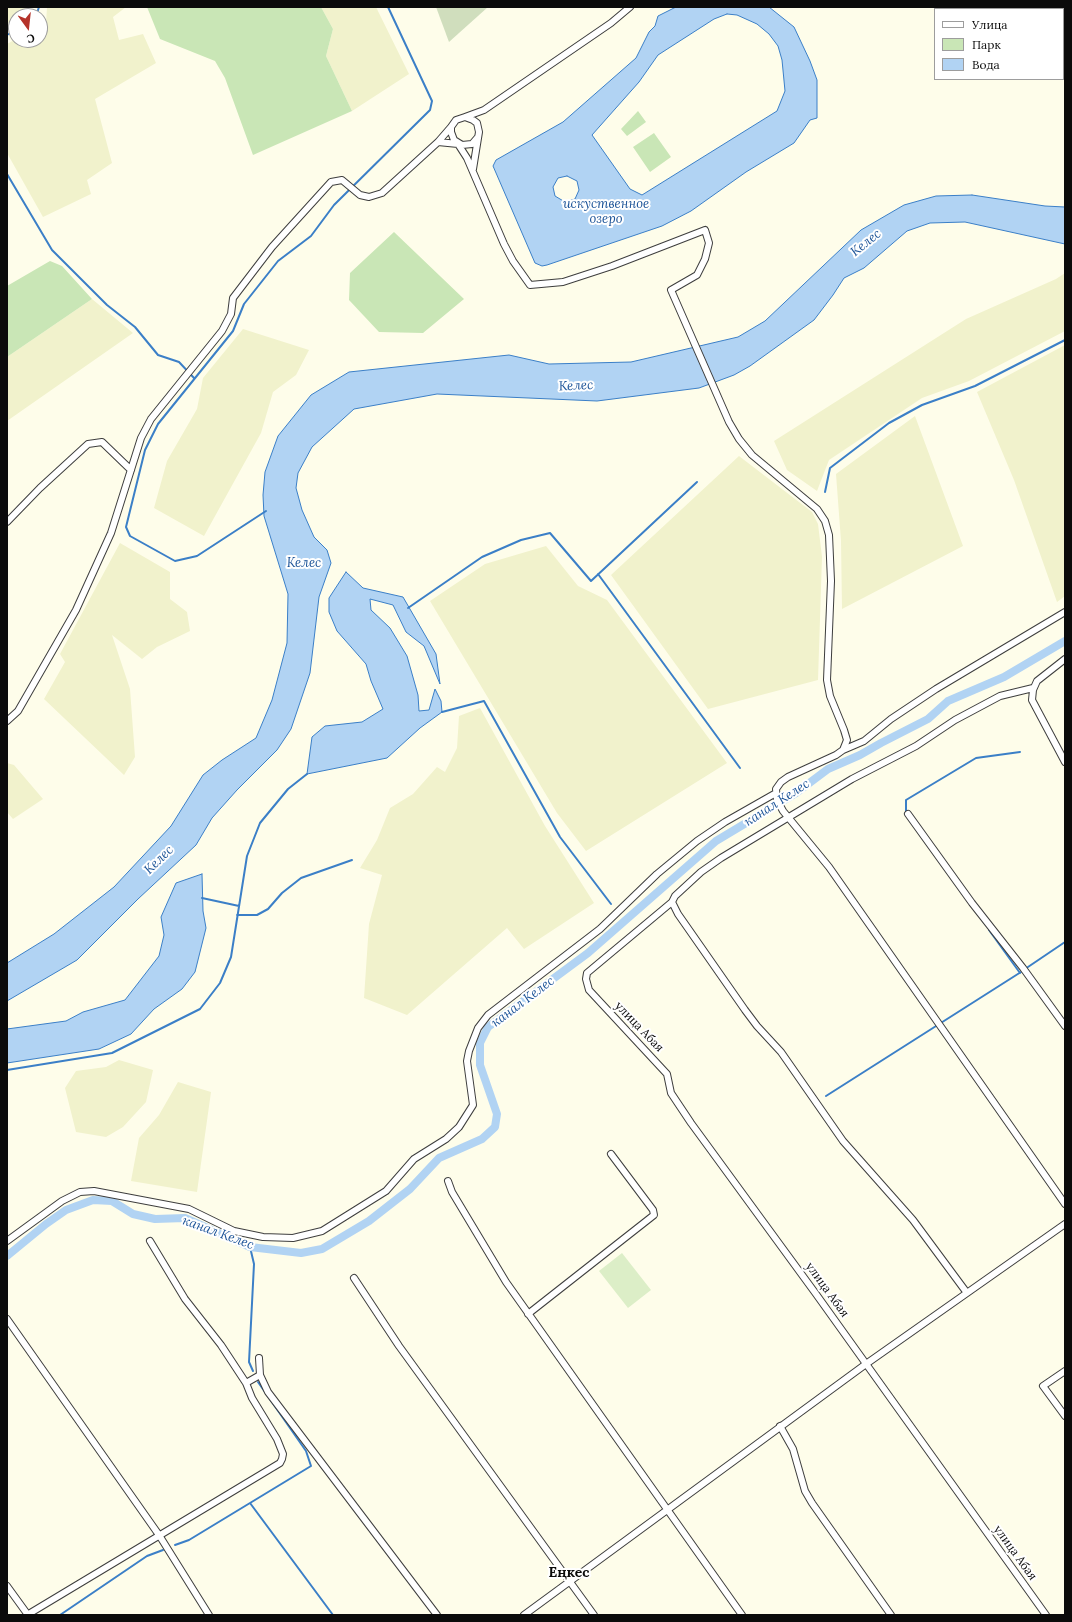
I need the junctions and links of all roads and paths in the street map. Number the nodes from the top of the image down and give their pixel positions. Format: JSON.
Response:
{"nodes":[{"id":1,"x":630,"y":7,"type":"edge"},
{"id":2,"x":484,"y":110,"type":"junction"},
{"id":3,"x":465,"y":117,"type":"junction"},
{"id":4,"x":451,"y":127,"type":"junction"},
{"id":5,"x":479,"y":135,"type":"junction"},
{"id":6,"x":438,"y":142,"type":"junction"},
{"id":7,"x":458,"y":144,"type":"junction"},
{"id":8,"x":473,"y":170,"type":"junction"},
{"id":9,"x":131,"y":470,"type":"junction"},
{"id":10,"x":7,"y":522,"type":"edge"},
{"id":11,"x":1065,"y":612,"type":"edge"},
{"id":12,"x":1065,"y":659,"type":"edge"},
{"id":13,"x":1034,"y":688,"type":"junction"},
{"id":14,"x":7,"y":720,"type":"edge"},
{"id":15,"x":843,"y":750,"type":"junction"},
{"id":16,"x":1065,"y":762,"type":"edge"},
{"id":17,"x":776,"y":793,"type":"junction"},
{"id":18,"x":908,"y":814,"type":"dead end"},
{"id":19,"x":789,"y":818,"type":"junction"},
{"id":20,"x":672,"y":902,"type":"junction"},
{"id":21,"x":1065,"y":1026,"type":"edge"},
{"id":22,"x":611,"y":1154,"type":"dead end"},
{"id":23,"x":448,"y":1181,"type":"dead end"},
{"id":24,"x":1065,"y":1204,"type":"edge"},
{"id":25,"x":1065,"y":1224,"type":"edge"},
{"id":26,"x":7,"y":1241,"type":"edge"},
{"id":27,"x":150,"y":1241,"type":"dead end"},
{"id":28,"x":354,"y":1278,"type":"dead end"},
{"id":29,"x":967,"y":1293,"type":"junction"},
{"id":30,"x":528,"y":1314,"type":"junction"},
{"id":31,"x":7,"y":1319,"type":"edge"},
{"id":32,"x":259,"y":1358,"type":"dead end"},
{"id":33,"x":866,"y":1364,"type":"junction"},
{"id":34,"x":1065,"y":1371,"type":"edge"},
{"id":35,"x":260,"y":1375,"type":"junction"},
{"id":36,"x":246,"y":1383,"type":"junction"},
{"id":37,"x":1065,"y":1416,"type":"edge"},
{"id":38,"x":780,"y":1426,"type":"junction"},
{"id":39,"x":667,"y":1509,"type":"junction"},
{"id":40,"x":159,"y":1535,"type":"junction"},
{"id":41,"x":570,"y":1581,"type":"junction"},
{"id":42,"x":7,"y":1586,"type":"edge"},
{"id":43,"x":28,"y":1615,"type":"edge"},
{"id":44,"x":209,"y":1615,"type":"edge"},
{"id":45,"x":437,"y":1615,"type":"edge"},
{"id":46,"x":524,"y":1615,"type":"edge"},
{"id":47,"x":594,"y":1615,"type":"edge"},
{"id":48,"x":742,"y":1615,"type":"edge"},
{"id":49,"x":891,"y":1615,"type":"edge"},
{"id":50,"x":1046,"y":1615,"type":"edge"}],
"edges":[{"from":1,"to":2,"type":"street"},
{"from":2,"to":3,"type":"street"},
{"from":2,"to":5,"type":"street"},
{"from":3,"to":4,"type":"street"},
{"from":3,"to":5,"type":"street"},
{"from":4,"to":6,"type":"street"},
{"from":4,"to":7,"type":"street"},
{"from":5,"to":7,"type":"street"},
{"from":5,"to":8,"type":"street"},
{"from":6,"to":7,"type":"street"},
{"from":6,"to":9,"type":"street"},
{"from":7,"to":8,"type":"street"},
{"from":8,"to":15,"type":"street"},
{"from":9,"to":10,"type":"street"},
{"from":9,"to":14,"type":"street"},
{"from":11,"to":15,"type":"street"},
{"from":12,"to":13,"type":"street"},
{"from":13,"to":16,"type":"street"},
{"from":13,"to":19,"type":"street"},
{"from":15,"to":17,"type":"street"},
{"from":17,"to":19,"type":"street"},
{"from":17,"to":26,"type":"street"},
{"from":18,"to":21,"type":"street"},
{"from":19,"to":20,"type":"street"},
{"from":19,"to":24,"type":"street"},
{"from":20,"to":29,"type":"street"},
{"from":20,"to":33,"type":"street","name":"улица Абая"},
{"from":22,"to":30,"type":"street"},
{"from":23,"to":30,"type":"street"},
{"from":25,"to":29,"type":"street"},
{"from":27,"to":36,"type":"street"},
{"from":28,"to":41,"type":"street"},
{"from":29,"to":33,"type":"street"},
{"from":30,"to":39,"type":"street"},
{"from":31,"to":40,"type":"street"},
{"from":32,"to":35,"type":"street"},
{"from":33,"to":38,"type":"street"},
{"from":33,"to":50,"type":"street","name":"улица Абая"},
{"from":34,"to":37,"type":"street"},
{"from":35,"to":36,"type":"street"},
{"from":35,"to":45,"type":"street"},
{"from":36,"to":40,"type":"street"},
{"from":38,"to":39,"type":"street"},
{"from":38,"to":49,"type":"street"},
{"from":39,"to":41,"type":"street"},
{"from":39,"to":48,"type":"street"},
{"from":40,"to":43,"type":"street"},
{"from":40,"to":44,"type":"street"},
{"from":41,"to":46,"type":"street"},
{"from":41,"to":47,"type":"street"},
{"from":42,"to":43,"type":"street"}]}
